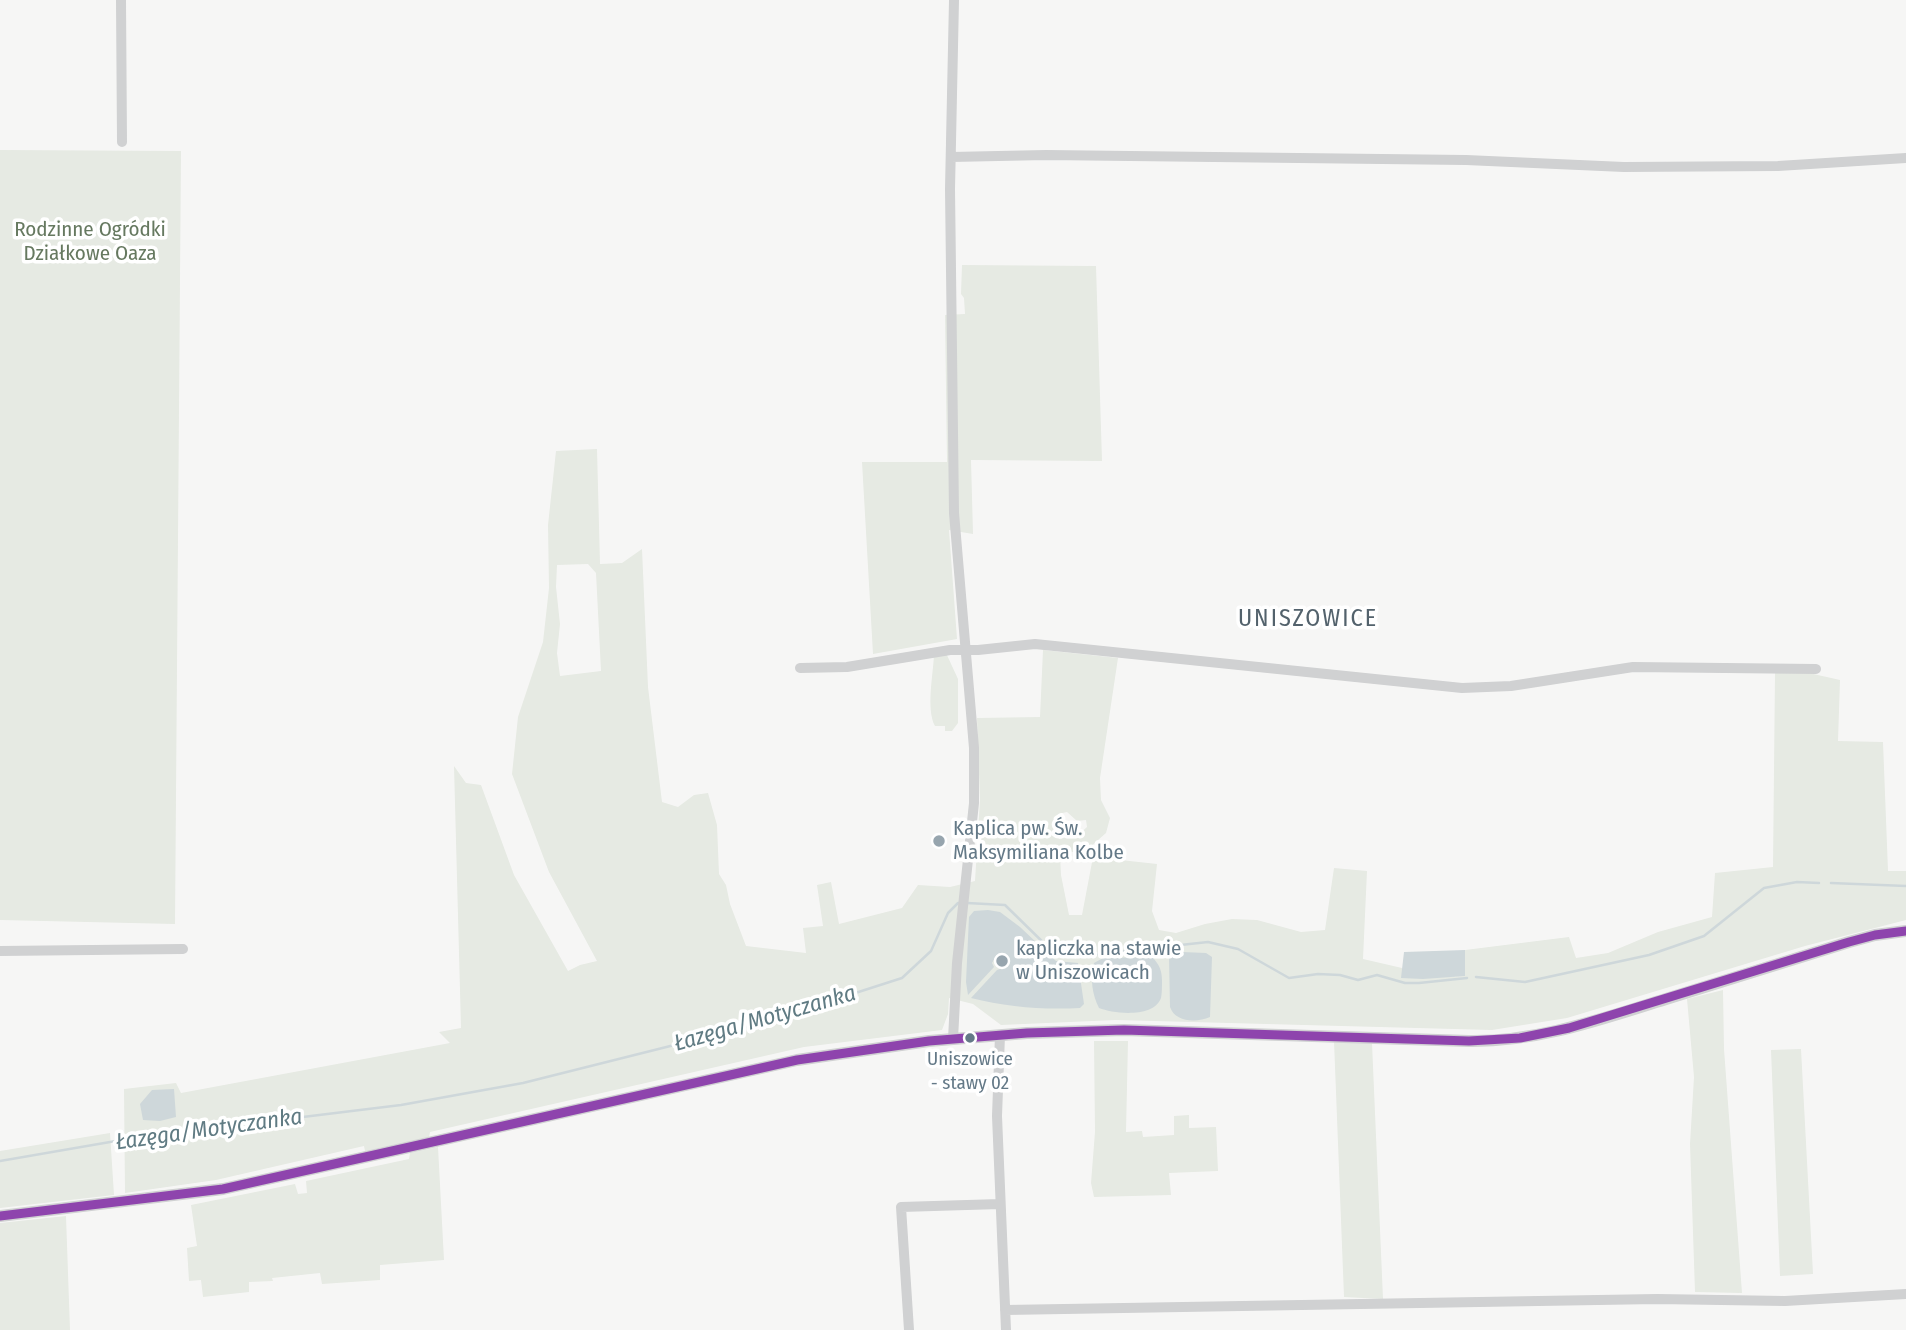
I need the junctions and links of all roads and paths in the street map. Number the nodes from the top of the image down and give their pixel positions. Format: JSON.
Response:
{"nodes":[{"id":1,"x":121,"y":0,"type":"edge"},
{"id":2,"x":954,"y":0,"type":"edge"},
{"id":3,"x":122,"y":142,"type":"dead end"},
{"id":4,"x":951,"y":157,"type":"junction"},
{"id":5,"x":1906,"y":158,"type":"edge"},
{"id":6,"x":965,"y":650,"type":"junction"},
{"id":7,"x":800,"y":668,"type":"dead end"},
{"id":8,"x":1816,"y":669,"type":"dead end"},
{"id":9,"x":1906,"y":931,"type":"edge"},
{"id":10,"x":183,"y":949,"type":"dead end"},
{"id":11,"x":0,"y":951,"type":"edge"},
{"id":12,"x":1000,"y":1035,"type":"junction"},
{"id":13,"x":953,"y":1039,"type":"junction"},
{"id":14,"x":1000,"y":1205,"type":"junction"},
{"id":15,"x":0,"y":1216,"type":"edge"},
{"id":16,"x":1906,"y":1294,"type":"edge"},
{"id":17,"x":1005,"y":1310,"type":"junction"},
{"id":18,"x":909,"y":1330,"type":"edge"},
{"id":19,"x":1006,"y":1330,"type":"edge"}],
"edges":[{"from":1,"to":3,"type":"street"},
{"from":2,"to":4,"type":"street"},
{"from":4,"to":5,"type":"street"},
{"from":4,"to":6,"type":"street"},
{"from":6,"to":7,"type":"street"},
{"from":6,"to":8,"type":"street"},
{"from":6,"to":13,"type":"street"},
{"from":9,"to":12,"type":"street"},
{"from":10,"to":11,"type":"street"},
{"from":12,"to":13,"type":"street"},
{"from":12,"to":14,"type":"street"},
{"from":13,"to":15,"type":"street"},
{"from":14,"to":17,"type":"street"},
{"from":14,"to":18,"type":"street"},
{"from":16,"to":17,"type":"street"},
{"from":17,"to":19,"type":"street"}]}
